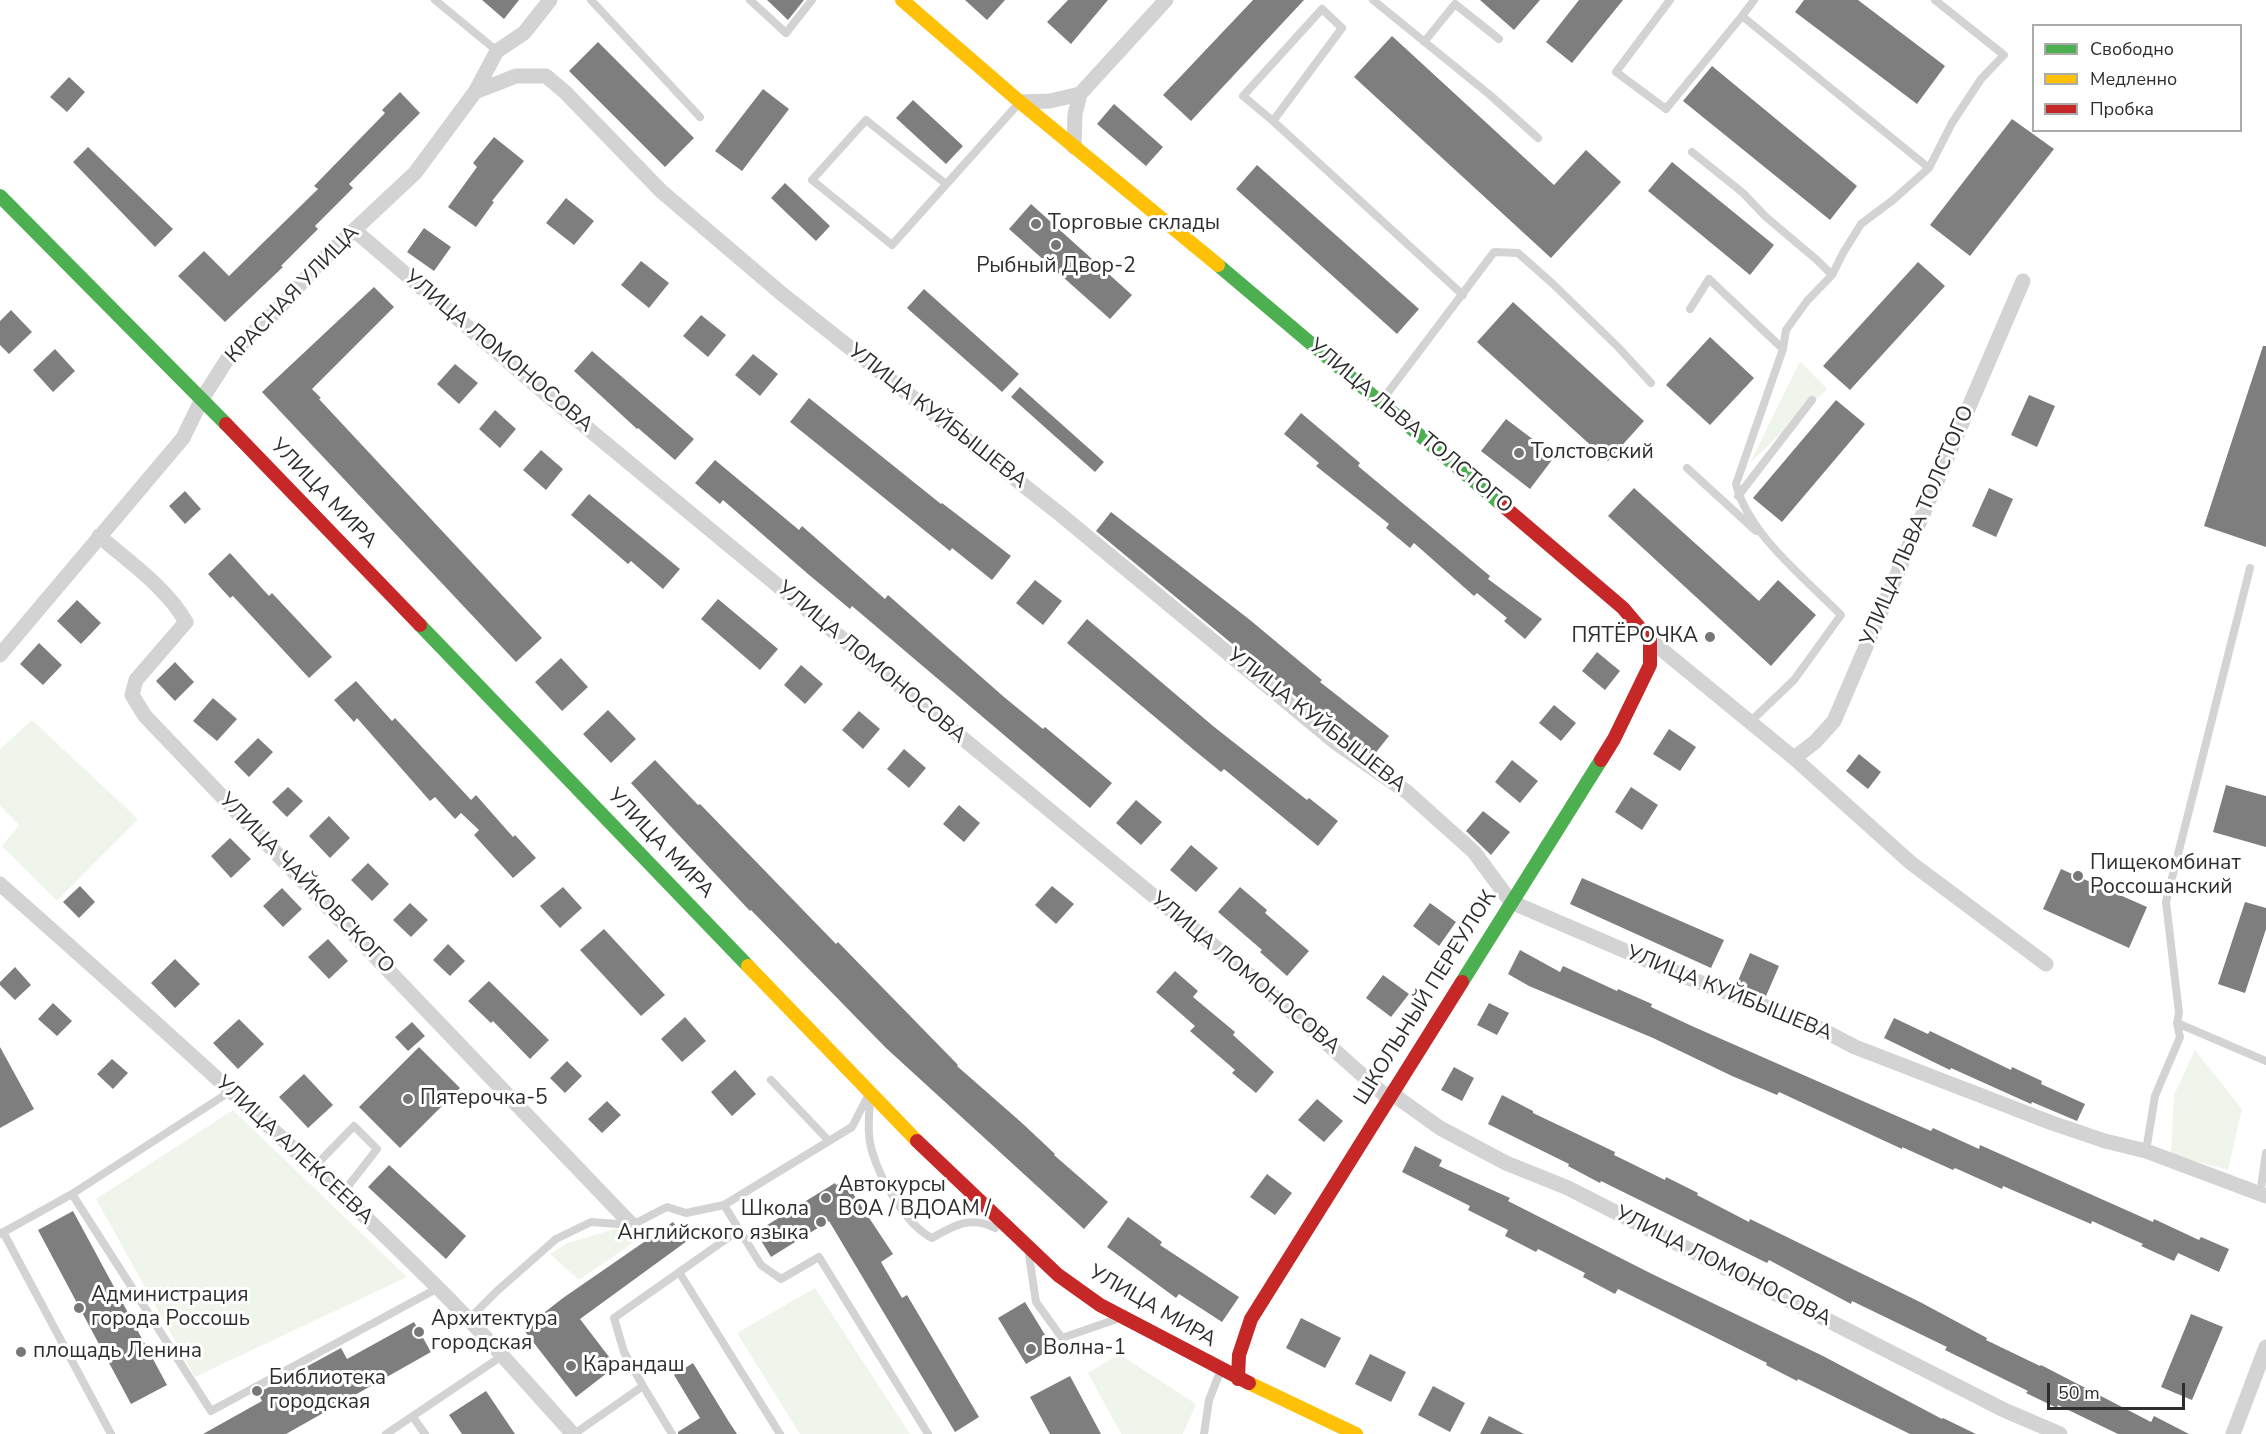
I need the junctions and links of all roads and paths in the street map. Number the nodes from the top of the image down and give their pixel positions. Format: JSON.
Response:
{"nodes":[{"id":1,"x":435,"y":0,"type":"edge"},
{"id":2,"x":550,"y":0,"type":"edge"},
{"id":3,"x":591,"y":0,"type":"edge"},
{"id":4,"x":750,"y":0,"type":"edge"},
{"id":5,"x":812,"y":0,"type":"edge"},
{"id":6,"x":902,"y":0,"type":"edge"},
{"id":7,"x":1166,"y":0,"type":"edge"},
{"id":8,"x":1373,"y":0,"type":"edge"},
{"id":9,"x":1670,"y":0,"type":"edge"},
{"id":10,"x":1754,"y":0,"type":"edge"},
{"id":11,"x":1935,"y":0,"type":"edge"},
{"id":12,"x":1742,"y":16,"type":"junction"},
{"id":13,"x":1499,"y":39,"type":"dead end"},
{"id":14,"x":1424,"y":42,"type":"junction"},
{"id":15,"x":497,"y":51,"type":"junction"},
{"id":16,"x":475,"y":92,"type":"junction"},
{"id":17,"x":1080,"y":94,"type":"junction"},
{"id":18,"x":1020,"y":102,"type":"junction"},
{"id":19,"x":700,"y":117,"type":"dead end"},
{"id":20,"x":1273,"y":121,"type":"junction"},
{"id":21,"x":1538,"y":138,"type":"dead end"},
{"id":22,"x":1074,"y":147,"type":"junction"},
{"id":23,"x":1692,"y":152,"type":"dead end"},
{"id":24,"x":1929,"y":168,"type":"junction"},
{"id":25,"x":946,"y":184,"type":"junction"},
{"id":26,"x":0,"y":196,"type":"edge"},
{"id":27,"x":354,"y":230,"type":"junction"},
{"id":28,"x":1833,"y":275,"type":"junction"},
{"id":29,"x":2023,"y":281,"type":"dead end"},
{"id":30,"x":1463,"y":295,"type":"junction"},
{"id":31,"x":1690,"y":309,"type":"dead end"},
{"id":32,"x":1783,"y":349,"type":"junction"},
{"id":33,"x":1651,"y":383,"type":"dead end"},
{"id":34,"x":202,"y":399,"type":"junction"},
{"id":35,"x":1812,"y":400,"type":"dead end"},
{"id":36,"x":1381,"y":402,"type":"junction"},
{"id":37,"x":1687,"y":468,"type":"dead end"},
{"id":38,"x":1738,"y":496,"type":"junction"},
{"id":39,"x":99,"y":536,"type":"junction"},
{"id":40,"x":1762,"y":536,"type":"junction"},
{"id":41,"x":2250,"y":568,"type":"dead end"},
{"id":42,"x":1650,"y":640,"type":"junction"},
{"id":43,"x":0,"y":655,"type":"edge"},
{"id":44,"x":1750,"y":722,"type":"junction"},
{"id":45,"x":1794,"y":758,"type":"junction"},
{"id":46,"x":0,"y":884,"type":"edge"},
{"id":47,"x":1511,"y":902,"type":"junction"},
{"id":48,"x":2046,"y":964,"type":"dead end"},
{"id":49,"x":2177,"y":1023,"type":"junction"},
{"id":50,"x":2266,"y":1060,"type":"edge"},
{"id":51,"x":771,"y":1080,"type":"dead end"},
{"id":52,"x":232,"y":1090,"type":"junction"},
{"id":53,"x":870,"y":1092,"type":"junction"},
{"id":54,"x":1390,"y":1095,"type":"junction"},
{"id":55,"x":829,"y":1141,"type":"junction"},
{"id":56,"x":2146,"y":1151,"type":"junction"},
{"id":57,"x":2266,"y":1153,"type":"edge"},
{"id":58,"x":310,"y":1163,"type":"junction"},
{"id":59,"x":72,"y":1194,"type":"junction"},
{"id":60,"x":2263,"y":1195,"type":"edge"},
{"id":61,"x":347,"y":1200,"type":"junction"},
{"id":62,"x":724,"y":1205,"type":"junction"},
{"id":63,"x":632,"y":1225,"type":"junction"},
{"id":64,"x":739,"y":1230,"type":"junction"},
{"id":65,"x":2,"y":1233,"type":"edge"},
{"id":66,"x":1024,"y":1244,"type":"junction"},
{"id":67,"x":679,"y":1272,"type":"junction"},
{"id":68,"x":438,"y":1288,"type":"junction"},
{"id":69,"x":1121,"y":1317,"type":"junction"},
{"id":70,"x":469,"y":1319,"type":"junction"},
{"id":71,"x":2266,"y":1347,"type":"edge"},
{"id":72,"x":502,"y":1356,"type":"junction"},
{"id":73,"x":1221,"y":1370,"type":"junction"},
{"id":74,"x":1238,"y":1379,"type":"junction"},
{"id":75,"x":643,"y":1386,"type":"junction"},
{"id":76,"x":413,"y":1417,"type":"junction"},
{"id":77,"x":111,"y":1434,"type":"edge"},
{"id":78,"x":386,"y":1434,"type":"edge"},
{"id":79,"x":425,"y":1434,"type":"edge"},
{"id":80,"x":574,"y":1434,"type":"edge"},
{"id":81,"x":672,"y":1434,"type":"edge"},
{"id":82,"x":780,"y":1434,"type":"edge"},
{"id":83,"x":927,"y":1434,"type":"edge"},
{"id":84,"x":1204,"y":1434,"type":"edge"},
{"id":85,"x":1356,"y":1434,"type":"edge"},
{"id":86,"x":2060,"y":1434,"type":"edge"},
{"id":87,"x":2233,"y":1434,"type":"edge"}],
"edges":[{"from":1,"to":15,"type":"lane"},
{"from":2,"to":15,"type":"street","name":"КРАСНАЯ УЛИЦА"},
{"from":3,"to":19,"type":"lane"},
{"from":4,"to":5,"type":"lane"},
{"from":6,"to":18,"type":"main road","name":"УЛИЦА ЛЬВА ТОЛСТОГО"},
{"from":7,"to":17,"type":"street"},
{"from":8,"to":14,"type":"lane"},
{"from":9,"to":12,"type":"lane"},
{"from":10,"to":12,"type":"lane"},
{"from":11,"to":24,"type":"lane"},
{"from":12,"to":24,"type":"lane"},
{"from":13,"to":14,"type":"lane"},
{"from":14,"to":21,"type":"lane"},
{"from":15,"to":16,"type":"street","name":"КРАСНАЯ УЛИЦА"},
{"from":16,"to":27,"type":"street","name":"КРАСНАЯ УЛИЦА"},
{"from":16,"to":47,"type":"street","name":"УЛИЦА КУЙБЫШЕВА"},
{"from":17,"to":18,"type":"street"},
{"from":17,"to":22,"type":"street"},
{"from":18,"to":22,"type":"main road","name":"УЛИЦА ЛЬВА ТОЛСТОГО"},
{"from":18,"to":25,"type":"lane"},
{"from":20,"to":20,"type":"lane"},
{"from":20,"to":30,"type":"lane"},
{"from":22,"to":36,"type":"main road","name":"УЛИЦА ЛЬВА ТОЛСТОГО"},
{"from":23,"to":28,"type":"lane"},
{"from":24,"to":28,"type":"lane"},
{"from":25,"to":25,"type":"lane"},
{"from":26,"to":34,"type":"main road","name":"УЛИЦА МИРА"},
{"from":27,"to":34,"type":"street","name":"КРАСНАЯ УЛИЦА"},
{"from":27,"to":54,"type":"street","name":"УЛИЦА ЛОМОНОСОВА"},
{"from":28,"to":32,"type":"lane"},
{"from":29,"to":45,"type":"street","name":"УЛИЦА ЛЬВА ТОЛСТОГО"},
{"from":30,"to":33,"type":"lane"},
{"from":30,"to":36,"type":"lane"},
{"from":31,"to":32,"type":"lane"},
{"from":32,"to":38,"type":"lane"},
{"from":34,"to":39,"type":"street","name":"КРАСНАЯ УЛИЦА"},
{"from":34,"to":53,"type":"main road","name":"УЛИЦА МИРА"},
{"from":35,"to":38,"type":"lane"},
{"from":36,"to":42,"type":"main road","name":"УЛИЦА ЛЬВА ТОЛСТОГО"},
{"from":37,"to":40,"type":"lane"},
{"from":38,"to":40,"type":"lane"},
{"from":39,"to":43,"type":"street","name":"КРАСНАЯ УЛИЦА"},
{"from":39,"to":63,"type":"street","name":"УЛИЦА ЧАЙКОВСКОГО"},
{"from":40,"to":44,"type":"lane"},
{"from":41,"to":49,"type":"lane"},
{"from":42,"to":44,"type":"street","name":"УЛИЦА ЛЬВА ТОЛСТОГО"},
{"from":42,"to":47,"type":"main road","name":"ШКОЛЬНЫЙ ПЕРЕУЛОК"},
{"from":44,"to":45,"type":"street","name":"УЛИЦА ЛЬВА ТОЛСТОГО"},
{"from":45,"to":48,"type":"street","name":"УЛИЦА ЛЬВА ТОЛСТОГО"},
{"from":46,"to":52,"type":"street","name":"УЛИЦА АЛЕКСЕЕВА"},
{"from":47,"to":54,"type":"main road","name":"ШКОЛЬНЫЙ ПЕРЕУЛОК"},
{"from":47,"to":56,"type":"street","name":"УЛИЦА КУЙБЫШЕВА"},
{"from":49,"to":50,"type":"lane"},
{"from":49,"to":56,"type":"lane"},
{"from":51,"to":55,"type":"lane"},
{"from":52,"to":58,"type":"street","name":"УЛИЦА АЛЕКСЕЕВА"},
{"from":52,"to":59,"type":"lane"},
{"from":53,"to":55,"type":"lane"},
{"from":53,"to":66,"type":"main road","name":"УЛИЦА МИРА"},
{"from":53,"to":66,"type":"lane"},
{"from":54,"to":74,"type":"main road","name":"ШКОЛЬНЫЙ ПЕРЕУЛОК"},
{"from":54,"to":86,"type":"street","name":"УЛИЦА ЛОМОНОСОВА"},
{"from":55,"to":62,"type":"lane"},
{"from":56,"to":60,"type":"street","name":"УЛИЦА КУЙБЫШЕВА"},
{"from":57,"to":60,"type":"lane"},
{"from":58,"to":61,"type":"street","name":"УЛИЦА АЛЕКСЕЕВА"},
{"from":58,"to":61,"type":"lane"},
{"from":59,"to":65,"type":"lane"},
{"from":59,"to":68,"type":"lane"},
{"from":61,"to":68,"type":"street","name":"УЛИЦА АЛЕКСЕЕВА"},
{"from":62,"to":63,"type":"lane"},
{"from":62,"to":64,"type":"lane"},
{"from":63,"to":70,"type":"lane"},
{"from":64,"to":67,"type":"lane"},
{"from":64,"to":83,"type":"lane"},
{"from":65,"to":77,"type":"lane"},
{"from":66,"to":69,"type":"main road","name":"УЛИЦА МИРА"},
{"from":66,"to":69,"type":"lane"},
{"from":67,"to":75,"type":"lane"},
{"from":67,"to":82,"type":"lane"},
{"from":68,"to":70,"type":"street","name":"УЛИЦА АЛЕКСЕЕВА"},
{"from":69,"to":73,"type":"main road","name":"УЛИЦА МИРА"},
{"from":70,"to":72,"type":"street","name":"УЛИЦА АЛЕКСЕЕВА"},
{"from":71,"to":87,"type":"street"},
{"from":72,"to":76,"type":"lane"},
{"from":72,"to":80,"type":"street","name":"УЛИЦА АЛЕКСЕЕВА"},
{"from":73,"to":74,"type":"main road","name":"УЛИЦА МИРА"},
{"from":73,"to":84,"type":"lane"},
{"from":74,"to":85,"type":"main road","name":"УЛИЦА МИРА"},
{"from":75,"to":80,"type":"lane"},
{"from":75,"to":81,"type":"lane"},
{"from":76,"to":78,"type":"lane"},
{"from":76,"to":79,"type":"lane"}]}
